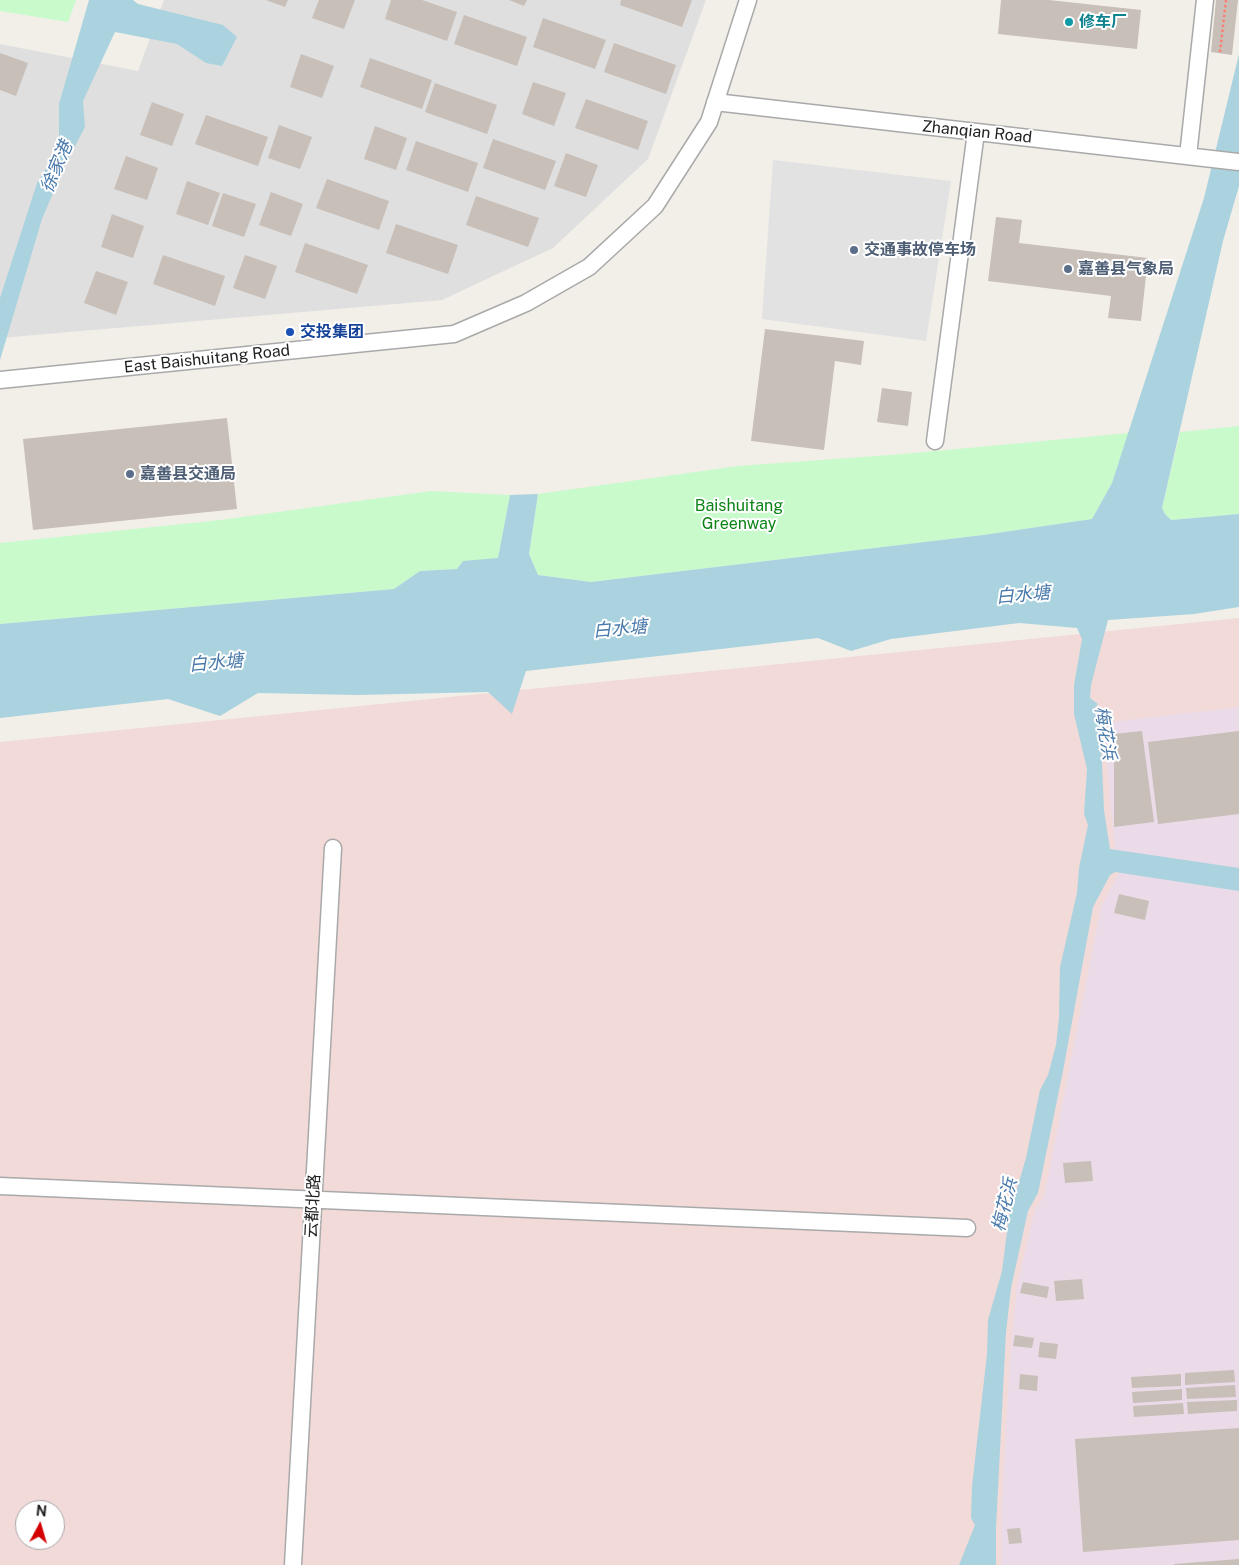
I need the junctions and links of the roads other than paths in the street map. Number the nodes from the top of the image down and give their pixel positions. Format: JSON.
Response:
{"nodes":[{"id":1,"x":748,"y":0,"type":"edge"},
{"id":2,"x":1205,"y":0,"type":"edge"},
{"id":3,"x":715,"y":102,"type":"junction"},
{"id":4,"x":976,"y":132,"type":"junction"},
{"id":5,"x":1188,"y":156,"type":"junction"},
{"id":6,"x":1239,"y":162,"type":"edge"},
{"id":7,"x":0,"y":380,"type":"edge"},
{"id":8,"x":934,"y":441,"type":"dead end"},
{"id":9,"x":332,"y":848,"type":"dead end"},
{"id":10,"x":0,"y":1186,"type":"edge"},
{"id":11,"x":313,"y":1199,"type":"junction"},
{"id":12,"x":967,"y":1228,"type":"dead end"},
{"id":13,"x":293,"y":1565,"type":"edge"}],
"edges":[{"from":1,"to":3,"type":"street","name":"East Baishuitang Road"},
{"from":2,"to":5,"type":"street"},
{"from":3,"to":4,"type":"street","name":"Zhanqian Road"},
{"from":3,"to":7,"type":"street","name":"East Baishuitang Road"},
{"from":4,"to":5,"type":"street","name":"Zhanqian Road"},
{"from":4,"to":8,"type":"street"},
{"from":5,"to":6,"type":"street","name":"Zhanqian Road"},
{"from":9,"to":11,"type":"street","name":"云都北路"},
{"from":10,"to":11,"type":"street"},
{"from":11,"to":12,"type":"street"},
{"from":11,"to":13,"type":"street","name":"云都北路"}]}
